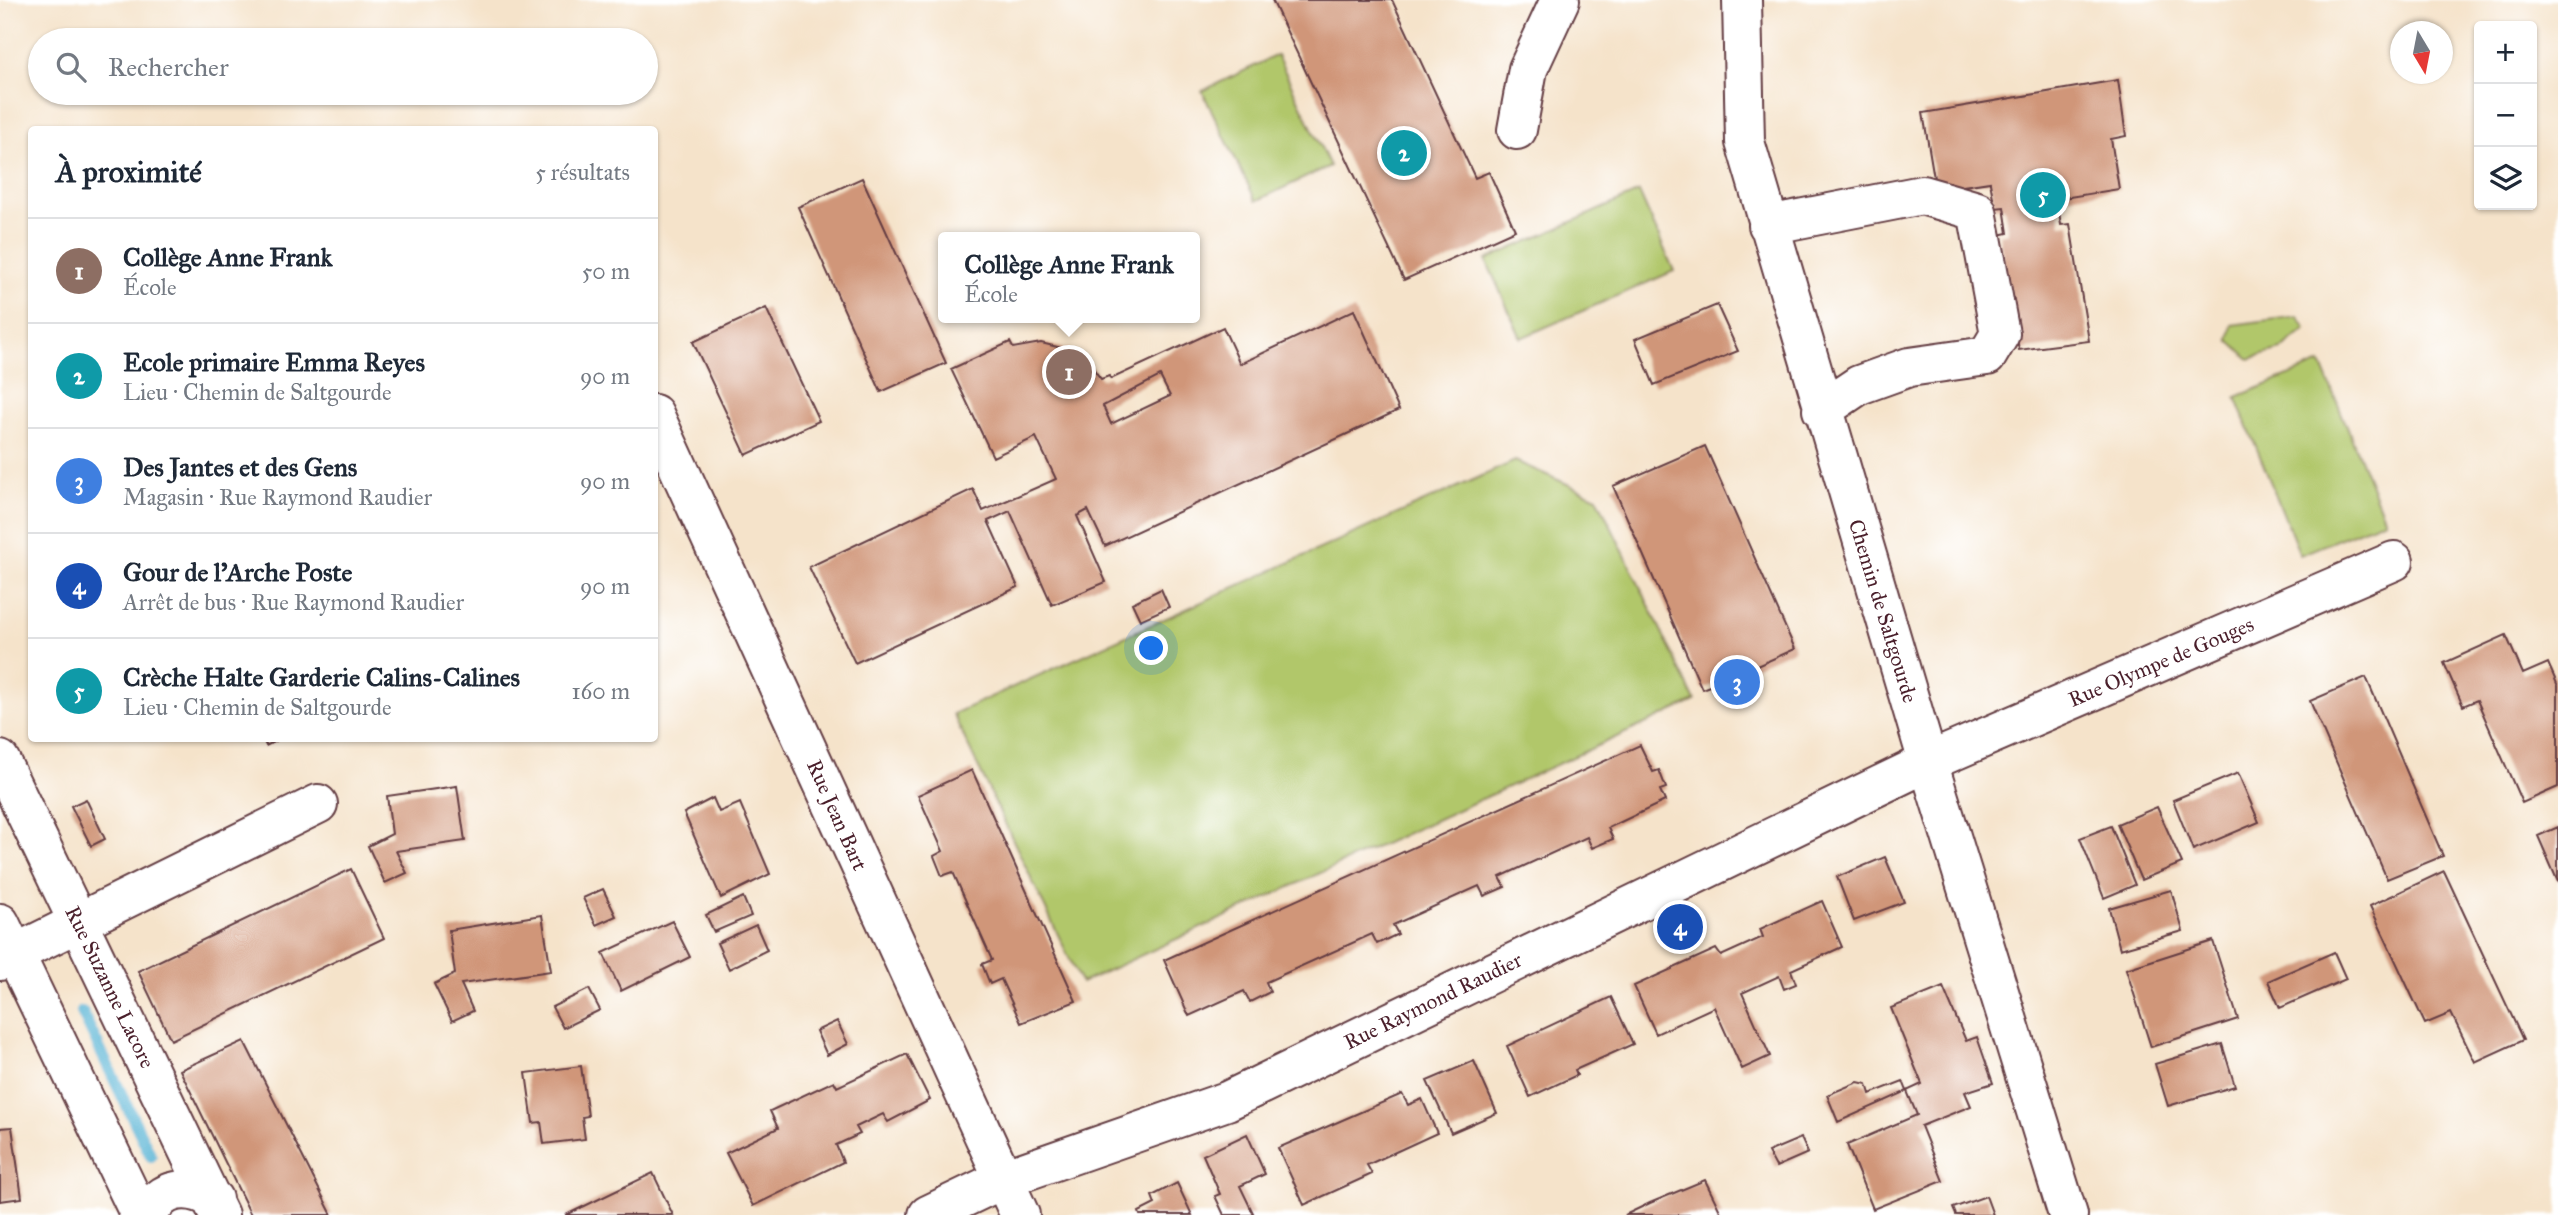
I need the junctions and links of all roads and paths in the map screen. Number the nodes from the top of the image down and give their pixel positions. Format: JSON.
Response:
{"nodes":[{"id":1,"x":1560,"y":0,"type":"edge"},
{"id":2,"x":1742,"y":0,"type":"edge"},
{"id":3,"x":1517,"y":130,"type":"dead end"},
{"id":4,"x":1768,"y":225,"type":"junction"},
{"id":5,"x":1822,"y":410,"type":"junction"},
{"id":6,"x":658,"y":423,"type":"edge"},
{"id":7,"x":2394,"y":562,"type":"dead end"},
{"id":8,"x":0,"y":760,"type":"edge"},
{"id":9,"x":1928,"y":762,"type":"junction"},
{"id":10,"x":318,"y":804,"type":"dead end"},
{"id":11,"x":79,"y":922,"type":"junction"},
{"id":12,"x":5,"y":946,"type":"edge"},
{"id":13,"x":1003,"y":1179,"type":"junction"},
{"id":14,"x":216,"y":1207,"type":"edge"},
{"id":15,"x":140,"y":1215,"type":"edge"},
{"id":16,"x":149,"y":1215,"type":"edge"},
{"id":17,"x":928,"y":1215,"type":"edge"},
{"id":18,"x":1020,"y":1215,"type":"edge"},
{"id":19,"x":2068,"y":1215,"type":"edge"}],
"edges":[{"from":1,"to":3,"type":"street"},
{"from":2,"to":4,"type":"street","name":"Chemin de Saltgourde"},
{"from":4,"to":5,"type":"street","name":"Chemin de Saltgourde"},
{"from":4,"to":5,"type":"street"},
{"from":5,"to":9,"type":"street","name":"Chemin de Saltgourde"},
{"from":6,"to":13,"type":"street","name":"Rue Jean Bart"},
{"from":7,"to":9,"type":"street","name":"Rue Olympe de Gouges"},
{"from":8,"to":11,"type":"street","name":"Rue Suzanne Lacore"},
{"from":9,"to":13,"type":"street","name":"Rue Raymond Raudier"},
{"from":9,"to":19,"type":"street","name":"Chemin de Saltgourde"},
{"from":10,"to":11,"type":"street"},
{"from":11,"to":12,"type":"street"},
{"from":11,"to":14,"type":"street","name":"Rue Suzanne Lacore"},
{"from":12,"to":15,"type":"street"},
{"from":13,"to":17,"type":"street","name":"Rue Raymond Raudier"},
{"from":13,"to":18,"type":"street","name":"Rue Jean Bart"},
{"from":14,"to":16,"type":"street"}]}
